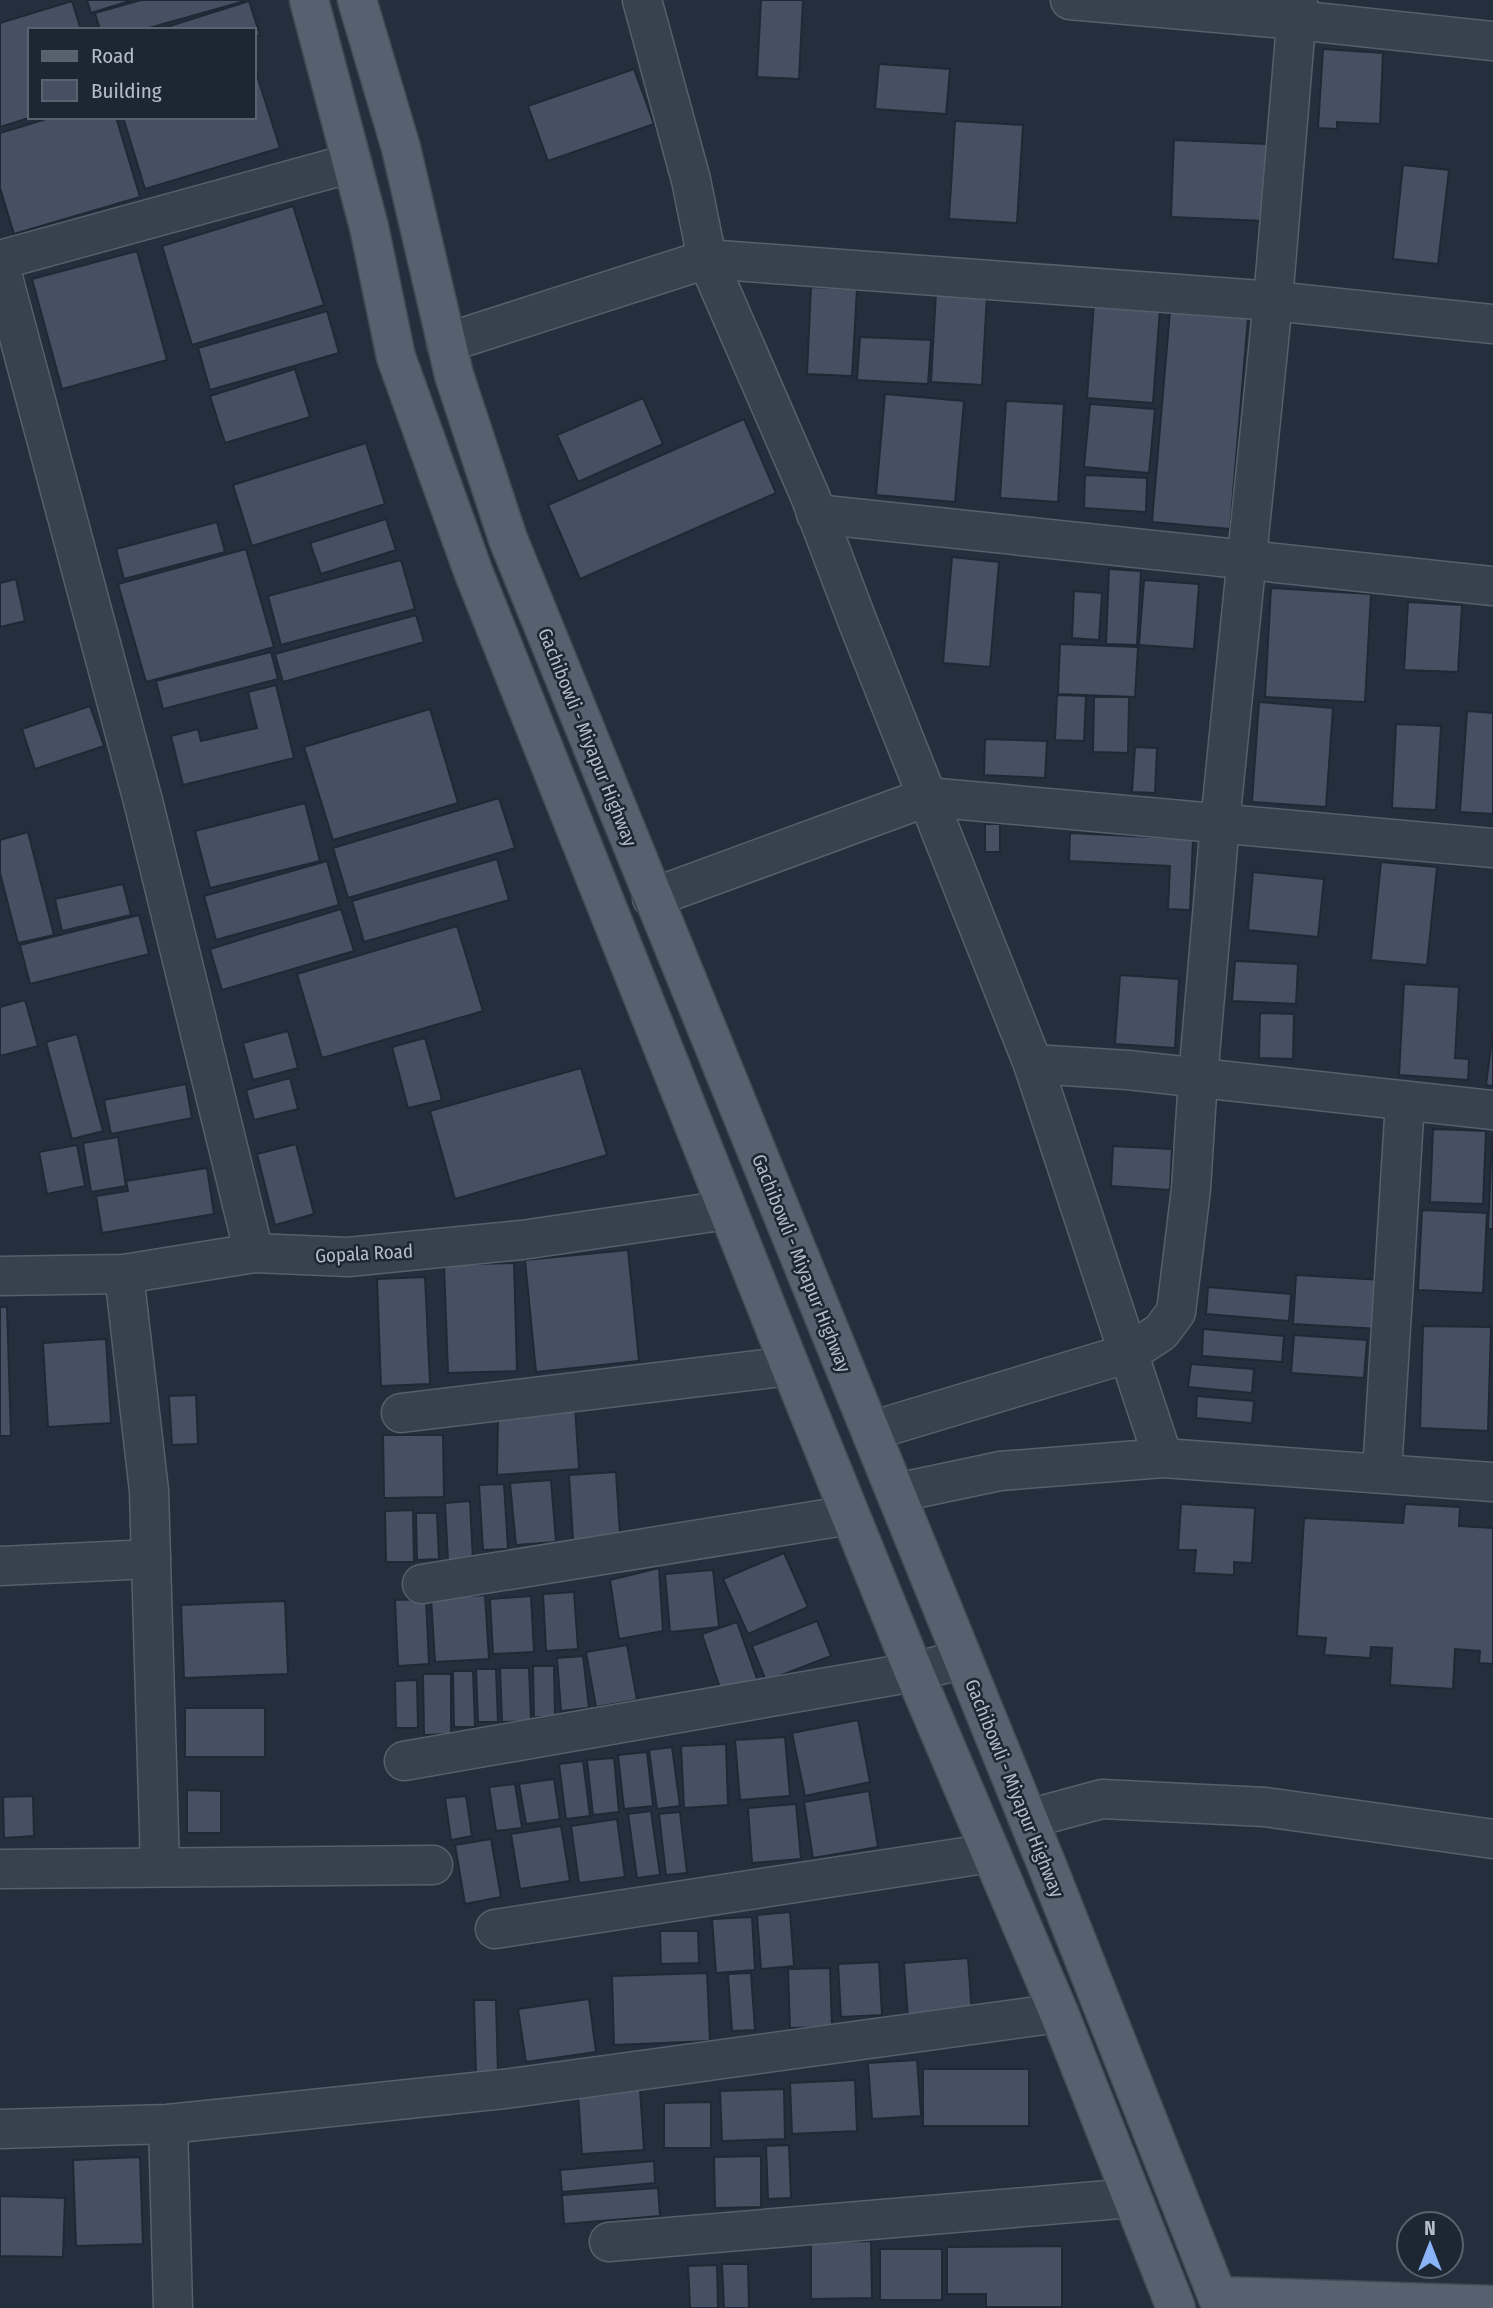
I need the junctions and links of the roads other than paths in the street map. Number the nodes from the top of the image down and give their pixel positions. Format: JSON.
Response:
{"nodes":[{"id":1,"x":309,"y":0,"type":"edge"},
{"id":2,"x":357,"y":0,"type":"edge"},
{"id":3,"x":642,"y":0,"type":"edge"},
{"id":4,"x":1070,"y":0,"type":"edge"},
{"id":5,"x":1297,"y":10,"type":"edge"},
{"id":6,"x":1493,"y":41,"type":"edge"},
{"id":7,"x":352,"y":163,"type":"junction"},
{"id":8,"x":707,"y":259,"type":"junction"},
{"id":9,"x":0,"y":260,"type":"edge"},
{"id":10,"x":0,"y":266,"type":"edge"},
{"id":11,"x":1273,"y":301,"type":"junction"},
{"id":12,"x":1493,"y":324,"type":"edge"},
{"id":13,"x":446,"y":344,"type":"junction"},
{"id":14,"x":816,"y":513,"type":"junction"},
{"id":15,"x":1246,"y":559,"type":"junction"},
{"id":16,"x":1493,"y":586,"type":"edge"},
{"id":17,"x":927,"y":797,"type":"junction"},
{"id":18,"x":1220,"y":823,"type":"junction"},
{"id":19,"x":1493,"y":848,"type":"edge"},
{"id":20,"x":652,"y":898,"type":"junction"},
{"id":21,"x":1033,"y":1064,"type":"junction"},
{"id":22,"x":1198,"y":1078,"type":"junction"},
{"id":23,"x":1405,"y":1101,"type":"junction"},
{"id":24,"x":1493,"y":1110,"type":"edge"},
{"id":25,"x":727,"y":1210,"type":"junction"},
{"id":26,"x":254,"y":1253,"type":"junction"},
{"id":27,"x":124,"y":1274,"type":"junction"},
{"id":28,"x":0,"y":1276,"type":"edge"},
{"id":29,"x":1129,"y":1353,"type":"junction"},
{"id":30,"x":790,"y":1366,"type":"junction"},
{"id":31,"x":401,"y":1413,"type":"dead end"},
{"id":32,"x":871,"y":1431,"type":"junction"},
{"id":33,"x":1163,"y":1458,"type":"junction"},
{"id":34,"x":1382,"y":1472,"type":"junction"},
{"id":35,"x":1493,"y":1482,"type":"edge"},
{"id":36,"x":896,"y":1493,"type":"junction"},
{"id":37,"x":850,"y":1515,"type":"junction"},
{"id":38,"x":151,"y":1559,"type":"junction"},
{"id":39,"x":0,"y":1566,"type":"edge"},
{"id":40,"x":422,"y":1584,"type":"dead end"},
{"id":41,"x":963,"y":1659,"type":"junction"},
{"id":42,"x":914,"y":1672,"type":"junction"},
{"id":43,"x":404,"y":1761,"type":"dead end"},
{"id":44,"x":1028,"y":1819,"type":"junction"},
{"id":45,"x":1493,"y":1839,"type":"edge"},
{"id":46,"x":991,"y":1853,"type":"junction"},
{"id":47,"x":433,"y":1865,"type":"dead end"},
{"id":48,"x":160,"y":1867,"type":"junction"},
{"id":49,"x":0,"y":1869,"type":"edge"},
{"id":50,"x":495,"y":1929,"type":"dead end"},
{"id":51,"x":1059,"y":2013,"type":"junction"},
{"id":52,"x":167,"y":2124,"type":"junction"},
{"id":53,"x":0,"y":2129,"type":"edge"},
{"id":54,"x":1132,"y":2198,"type":"junction"},
{"id":55,"x":609,"y":2242,"type":"dead end"},
{"id":56,"x":1219,"y":2302,"type":"edge"},
{"id":57,"x":1493,"y":2305,"type":"edge"},
{"id":58,"x":173,"y":2308,"type":"edge"},
{"id":59,"x":1177,"y":2308,"type":"edge"}],
"edges":[{"from":1,"to":7,"type":"main road"},
{"from":2,"to":13,"type":"main road","name":"Gachibowli - Miyapur Highway"},
{"from":3,"to":8,"type":"street"},
{"from":4,"to":5,"type":"street"},
{"from":5,"to":6,"type":"street"},
{"from":5,"to":11,"type":"street"},
{"from":7,"to":9,"type":"street"},
{"from":7,"to":25,"type":"main road"},
{"from":8,"to":11,"type":"street"},
{"from":8,"to":13,"type":"street"},
{"from":8,"to":14,"type":"street"},
{"from":10,"to":26,"type":"street"},
{"from":11,"to":12,"type":"street"},
{"from":11,"to":15,"type":"street"},
{"from":13,"to":20,"type":"main road","name":"Gachibowli - Miyapur Highway"},
{"from":14,"to":15,"type":"street"},
{"from":14,"to":17,"type":"street"},
{"from":15,"to":16,"type":"street"},
{"from":15,"to":18,"type":"street"},
{"from":17,"to":18,"type":"street"},
{"from":17,"to":20,"type":"street"},
{"from":17,"to":21,"type":"street"},
{"from":18,"to":19,"type":"street"},
{"from":18,"to":22,"type":"street"},
{"from":20,"to":32,"type":"main road","name":"Gachibowli - Miyapur Highway"},
{"from":21,"to":22,"type":"street"},
{"from":21,"to":29,"type":"street"},
{"from":22,"to":23,"type":"street"},
{"from":22,"to":29,"type":"street"},
{"from":23,"to":24,"type":"street"},
{"from":23,"to":34,"type":"street"},
{"from":25,"to":26,"type":"street","name":"Gopala Road"},
{"from":25,"to":30,"type":"main road"},
{"from":26,"to":27,"type":"street","name":"Gopala Road"},
{"from":27,"to":28,"type":"street","name":"Gopala Road"},
{"from":27,"to":38,"type":"street"},
{"from":29,"to":32,"type":"street"},
{"from":29,"to":33,"type":"street"},
{"from":30,"to":31,"type":"street"},
{"from":30,"to":37,"type":"main road"},
{"from":32,"to":36,"type":"main road","name":"Gachibowli - Miyapur Highway"},
{"from":33,"to":34,"type":"street"},
{"from":33,"to":36,"type":"street"},
{"from":34,"to":35,"type":"street"},
{"from":36,"to":41,"type":"main road","name":"Gachibowli - Miyapur Highway"},
{"from":37,"to":40,"type":"street"},
{"from":37,"to":42,"type":"main road"},
{"from":38,"to":39,"type":"street"},
{"from":38,"to":48,"type":"street"},
{"from":41,"to":42,"type":"street"},
{"from":41,"to":44,"type":"main road","name":"Gachibowli - Miyapur Highway"},
{"from":42,"to":43,"type":"street"},
{"from":42,"to":46,"type":"main road"},
{"from":44,"to":45,"type":"street"},
{"from":44,"to":56,"type":"main road","name":"Gachibowli - Miyapur Highway"},
{"from":46,"to":50,"type":"street"},
{"from":46,"to":51,"type":"main road"},
{"from":47,"to":48,"type":"street"},
{"from":48,"to":49,"type":"street"},
{"from":51,"to":52,"type":"street"},
{"from":51,"to":54,"type":"main road"},
{"from":52,"to":53,"type":"street"},
{"from":52,"to":58,"type":"street"},
{"from":54,"to":55,"type":"street"},
{"from":54,"to":59,"type":"main road"},
{"from":56,"to":57,"type":"main road"}]}
